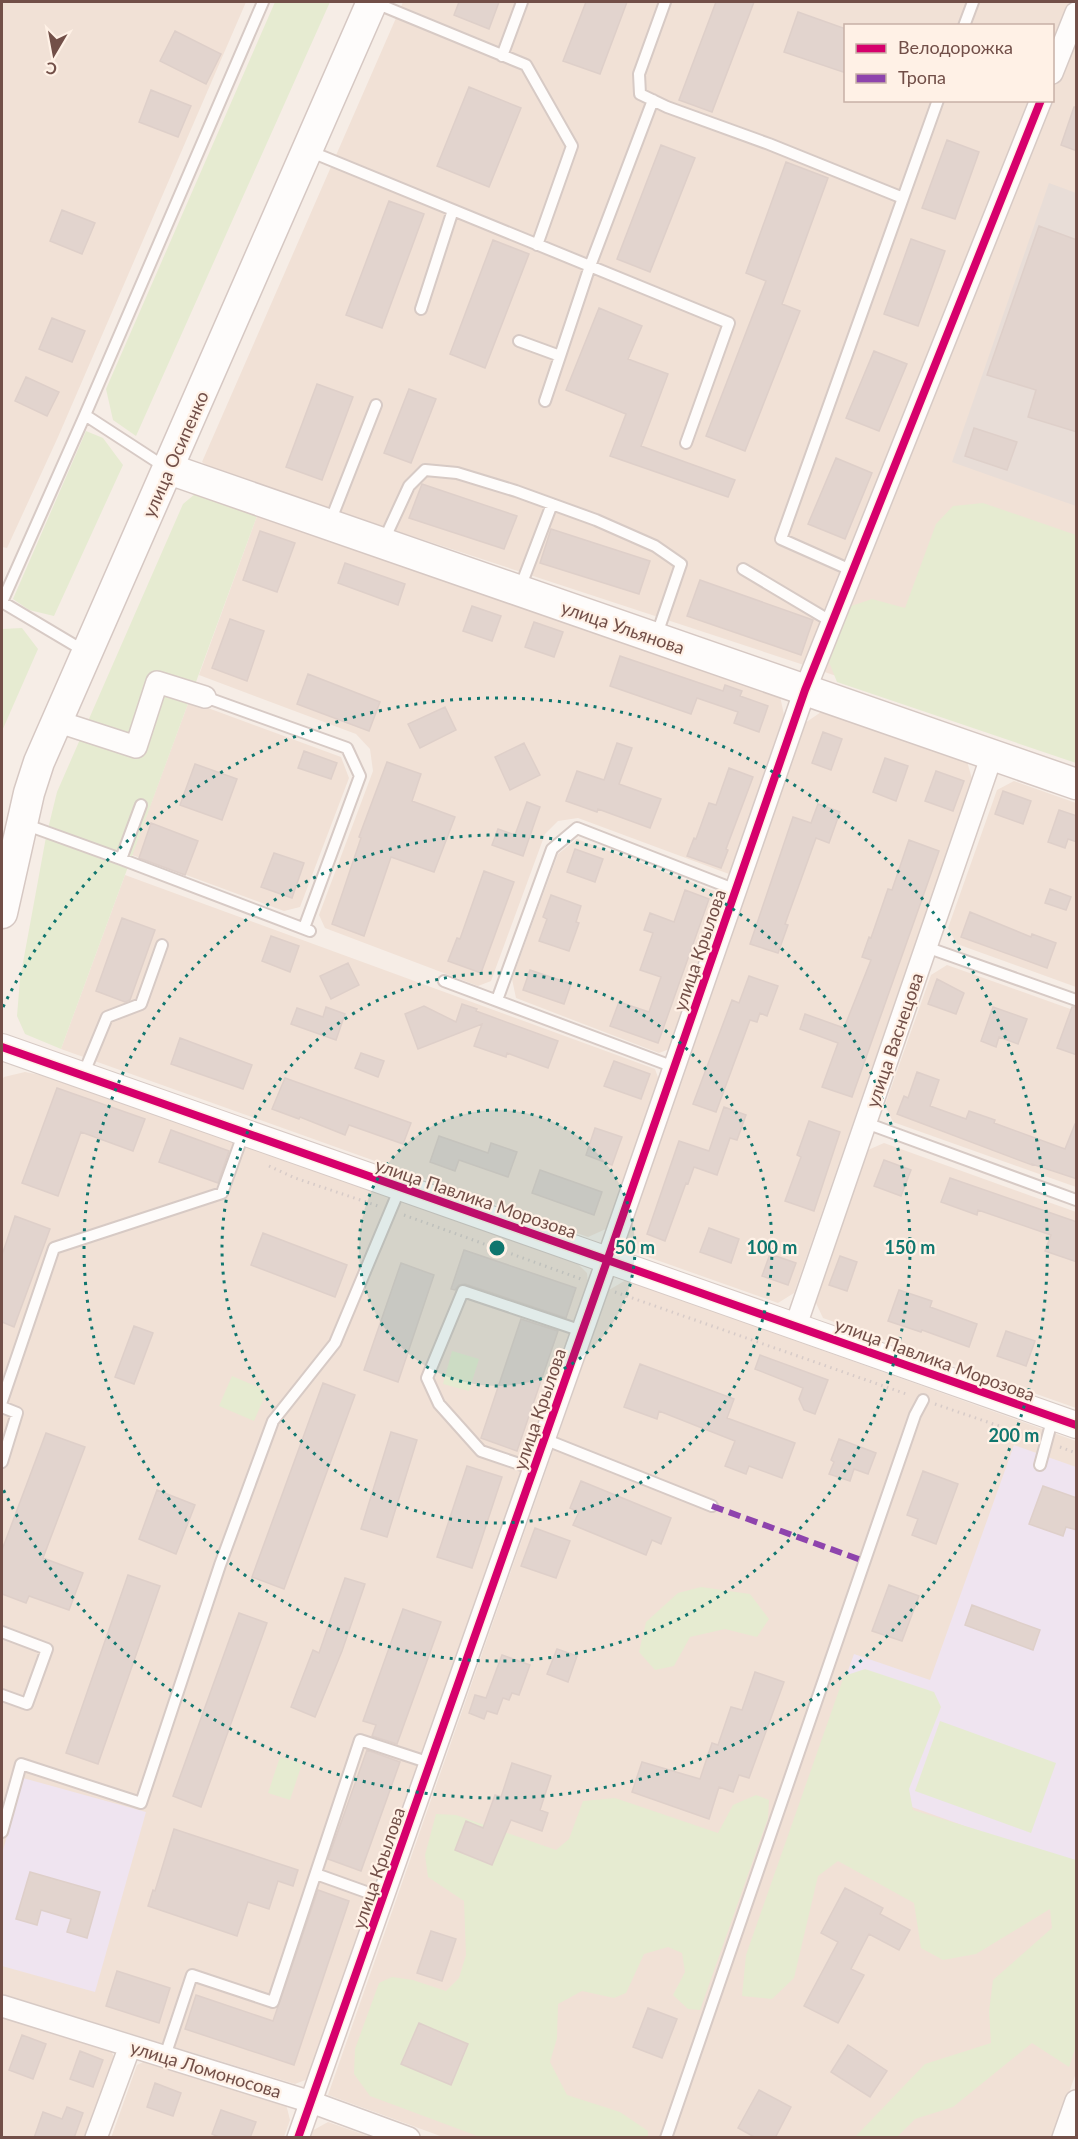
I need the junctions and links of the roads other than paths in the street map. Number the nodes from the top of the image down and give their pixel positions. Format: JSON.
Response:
{"nodes":[{"id":1,"x":263,"y":2,"type":"edge"},
{"id":2,"x":373,"y":2,"type":"edge"},
{"id":3,"x":522,"y":2,"type":"edge"},
{"id":4,"x":665,"y":2,"type":"edge"},
{"id":5,"x":973,"y":2,"type":"edge"},
{"id":6,"x":1077,"y":13,"type":"edge"},
{"id":7,"x":965,"y":24,"type":"edge"},
{"id":8,"x":502,"y":56,"type":"junction"},
{"id":9,"x":1054,"y":70,"type":"edge"},
{"id":10,"x":653,"y":100,"type":"junction"},
{"id":11,"x":937,"y":102,"type":"edge"},
{"id":12,"x":1040,"y":102,"type":"edge"},
{"id":13,"x":308,"y":151,"type":"junction"},
{"id":14,"x":903,"y":198,"type":"junction"},
{"id":15,"x":453,"y":210,"type":"junction"},
{"id":16,"x":537,"y":245,"type":"junction"},
{"id":17,"x":590,"y":266,"type":"junction"},
{"id":18,"x":421,"y":309,"type":"dead end"},
{"id":19,"x":519,"y":341,"type":"dead end"},
{"id":20,"x":560,"y":356,"type":"junction"},
{"id":21,"x":545,"y":401,"type":"dead end"},
{"id":22,"x":376,"y":405,"type":"dead end"},
{"id":23,"x":85,"y":415,"type":"junction"},
{"id":24,"x":686,"y":443,"type":"dead end"},
{"id":25,"x":169,"y":469,"type":"junction"},
{"id":26,"x":552,"y":504,"type":"junction"},
{"id":27,"x":329,"y":525,"type":"junction"},
{"id":28,"x":383,"y":543,"type":"junction"},
{"id":29,"x":743,"y":569,"type":"dead end"},
{"id":30,"x":853,"y":571,"type":"junction"},
{"id":31,"x":519,"y":591,"type":"junction"},
{"id":32,"x":832,"y":622,"type":"junction"},
{"id":33,"x":656,"y":638,"type":"junction"},
{"id":34,"x":86,"y":652,"type":"junction"},
{"id":35,"x":805,"y":690,"type":"junction"},
{"id":36,"x":205,"y":697,"type":"joint"},
{"id":37,"x":56,"y":721,"type":"junction"},
{"id":38,"x":992,"y":755,"type":"junction"},
{"id":39,"x":1077,"y":784,"type":"edge"},
{"id":40,"x":141,"y":805,"type":"dead end"},
{"id":41,"x":22,"y":823,"type":"junction"},
{"id":42,"x":121,"y":858,"type":"junction"},
{"id":43,"x":6,"y":872,"type":"edge"},
{"id":44,"x":736,"y":890,"type":"junction"},
{"id":45,"x":2,"y":913,"type":"edge"},
{"id":46,"x":162,"y":945,"type":"dead end"},
{"id":47,"x":926,"y":947,"type":"junction"},
{"id":48,"x":444,"y":981,"type":"dead end"},
{"id":49,"x":496,"y":1000,"type":"junction"},
{"id":50,"x":1077,"y":1000,"type":"edge"},
{"id":51,"x":2,"y":1047,"type":"edge"},
{"id":52,"x":674,"y":1067,"type":"junction"},
{"id":53,"x":83,"y":1076,"type":"junction"},
{"id":54,"x":866,"y":1123,"type":"junction"},
{"id":55,"x":240,"y":1142,"type":"junction"},
{"id":56,"x":395,"y":1199,"type":"junction"},
{"id":57,"x":1077,"y":1200,"type":"edge"},
{"id":58,"x":607,"y":1261,"type":"junction"},
{"id":59,"x":796,"y":1325,"type":"junction"},
{"id":60,"x":582,"y":1331,"type":"junction"},
{"id":61,"x":923,"y":1400,"type":"road end"},
{"id":62,"x":2,"y":1401,"type":"edge"},
{"id":63,"x":2,"y":1407,"type":"edge"},
{"id":64,"x":1065,"y":1421,"type":"edge"},
{"id":65,"x":544,"y":1439,"type":"junction"},
{"id":66,"x":2,"y":1462,"type":"edge"},
{"id":67,"x":1040,"y":1465,"type":"dead end"},
{"id":68,"x":534,"y":1469,"type":"junction"},
{"id":69,"x":712,"y":1506,"type":"dead end"},
{"id":70,"x":2,"y":1632,"type":"edge"},
{"id":71,"x":2,"y":1695,"type":"edge"},
{"id":72,"x":430,"y":1763,"type":"junction"},
{"id":73,"x":2,"y":1832,"type":"edge"},
{"id":74,"x":316,"y":1874,"type":"junction"},
{"id":75,"x":383,"y":1898,"type":"junction"},
{"id":76,"x":2,"y":2006,"type":"edge"},
{"id":77,"x":130,"y":2046,"type":"junction"},
{"id":78,"x":165,"y":2056,"type":"junction"},
{"id":79,"x":1077,"y":2101,"type":"edge"},
{"id":80,"x":311,"y":2102,"type":"junction"},
{"id":81,"x":96,"y":2138,"type":"edge"},
{"id":82,"x":298,"y":2138,"type":"edge"},
{"id":83,"x":409,"y":2138,"type":"edge"},
{"id":84,"x":666,"y":2138,"type":"edge"},
{"id":85,"x":1063,"y":2138,"type":"edge"}],
"edges":[{"from":1,"to":23,"type":"lane"},
{"from":2,"to":8,"type":"lane"},
{"from":2,"to":13,"type":"main road","name":"улица Осипенко"},
{"from":3,"to":8,"type":"lane"},
{"from":4,"to":10,"type":"lane"},
{"from":5,"to":7,"type":"lane"},
{"from":6,"to":9,"type":"street"},
{"from":8,"to":16,"type":"lane"},
{"from":10,"to":14,"type":"lane"},
{"from":10,"to":17,"type":"lane"},
{"from":11,"to":14,"type":"lane"},
{"from":12,"to":30,"type":"street","name":"улица Крылова"},
{"from":13,"to":15,"type":"lane"},
{"from":13,"to":25,"type":"main road","name":"улица Осипенко"},
{"from":14,"to":30,"type":"lane"},
{"from":15,"to":16,"type":"lane"},
{"from":15,"to":18,"type":"lane"},
{"from":16,"to":17,"type":"lane"},
{"from":17,"to":20,"type":"lane"},
{"from":17,"to":24,"type":"lane"},
{"from":19,"to":20,"type":"lane"},
{"from":20,"to":21,"type":"lane"},
{"from":22,"to":27,"type":"lane"},
{"from":23,"to":25,"type":"lane"},
{"from":23,"to":34,"type":"lane"},
{"from":25,"to":27,"type":"main road","name":"улица Ульянова"},
{"from":25,"to":34,"type":"main road","name":"улица Осипенко"},
{"from":26,"to":28,"type":"lane"},
{"from":26,"to":31,"type":"lane"},
{"from":26,"to":33,"type":"lane"},
{"from":27,"to":28,"type":"main road","name":"улица Ульянова"},
{"from":28,"to":31,"type":"main road","name":"улица Ульянова"},
{"from":29,"to":32,"type":"lane"},
{"from":30,"to":32,"type":"street","name":"улица Крылова"},
{"from":31,"to":33,"type":"main road","name":"улица Ульянова"},
{"from":32,"to":35,"type":"street","name":"улица Крылова"},
{"from":33,"to":35,"type":"main road","name":"улица Ульянова"},
{"from":34,"to":37,"type":"main road","name":"улица Осипенко"},
{"from":35,"to":38,"type":"main road","name":"улица Ульянова"},
{"from":35,"to":44,"type":"street","name":"улица Крылова"},
{"from":36,"to":37,"type":"street"},
{"from":36,"to":42,"type":"lane"},
{"from":37,"to":41,"type":"main road","name":"улица Осипенко"},
{"from":38,"to":39,"type":"main road","name":"улица Ульянова"},
{"from":38,"to":47,"type":"street","name":"улица Васнецова"},
{"from":40,"to":42,"type":"lane"},
{"from":41,"to":42,"type":"lane"},
{"from":41,"to":43,"type":"main road","name":"улица Осипенко"},
{"from":43,"to":45,"type":"main road","name":"улица Осипенко"},
{"from":44,"to":49,"type":"lane"},
{"from":44,"to":52,"type":"street","name":"улица Крылова"},
{"from":46,"to":53,"type":"lane"},
{"from":47,"to":50,"type":"lane"},
{"from":47,"to":54,"type":"street","name":"улица Васнецова"},
{"from":48,"to":49,"type":"lane"},
{"from":49,"to":52,"type":"lane"},
{"from":51,"to":53,"type":"street","name":"улица Павлика Морозова"},
{"from":52,"to":58,"type":"street","name":"улица Крылова"},
{"from":53,"to":55,"type":"street","name":"улица Павлика Морозова"},
{"from":54,"to":57,"type":"lane"},
{"from":54,"to":59,"type":"street","name":"улица Васнецова"},
{"from":55,"to":56,"type":"street","name":"улица Павлика Морозова"},
{"from":55,"to":62,"type":"lane"},
{"from":56,"to":58,"type":"street","name":"улица Павлика Морозова"},
{"from":56,"to":73,"type":"lane"},
{"from":58,"to":59,"type":"street","name":"улица Павлика Морозова"},
{"from":58,"to":60,"type":"street","name":"улица Крылова"},
{"from":59,"to":64,"type":"street","name":"улица Павлика Морозова"},
{"from":60,"to":65,"type":"street","name":"улица Крылова"},
{"from":60,"to":68,"type":"lane"},
{"from":61,"to":84,"type":"lane"},
{"from":63,"to":66,"type":"lane"},
{"from":64,"to":67,"type":"lane"},
{"from":65,"to":68,"type":"street","name":"улица Крылова"},
{"from":65,"to":69,"type":"lane"},
{"from":68,"to":72,"type":"street","name":"улица Крылова"},
{"from":70,"to":71,"type":"lane"},
{"from":72,"to":74,"type":"lane"},
{"from":72,"to":75,"type":"street","name":"улица Крылова"},
{"from":74,"to":75,"type":"lane"},
{"from":74,"to":78,"type":"lane"},
{"from":75,"to":80,"type":"street","name":"улица Крылова"},
{"from":76,"to":77,"type":"street","name":"улица Ломоносова"},
{"from":77,"to":78,"type":"street","name":"улица Ломоносова"},
{"from":77,"to":81,"type":"street"},
{"from":78,"to":80,"type":"street","name":"улица Ломоносова"},
{"from":79,"to":85,"type":"street"},
{"from":80,"to":82,"type":"street","name":"улица Крылова"},
{"from":80,"to":83,"type":"street","name":"улица Ломоносова"}]}
